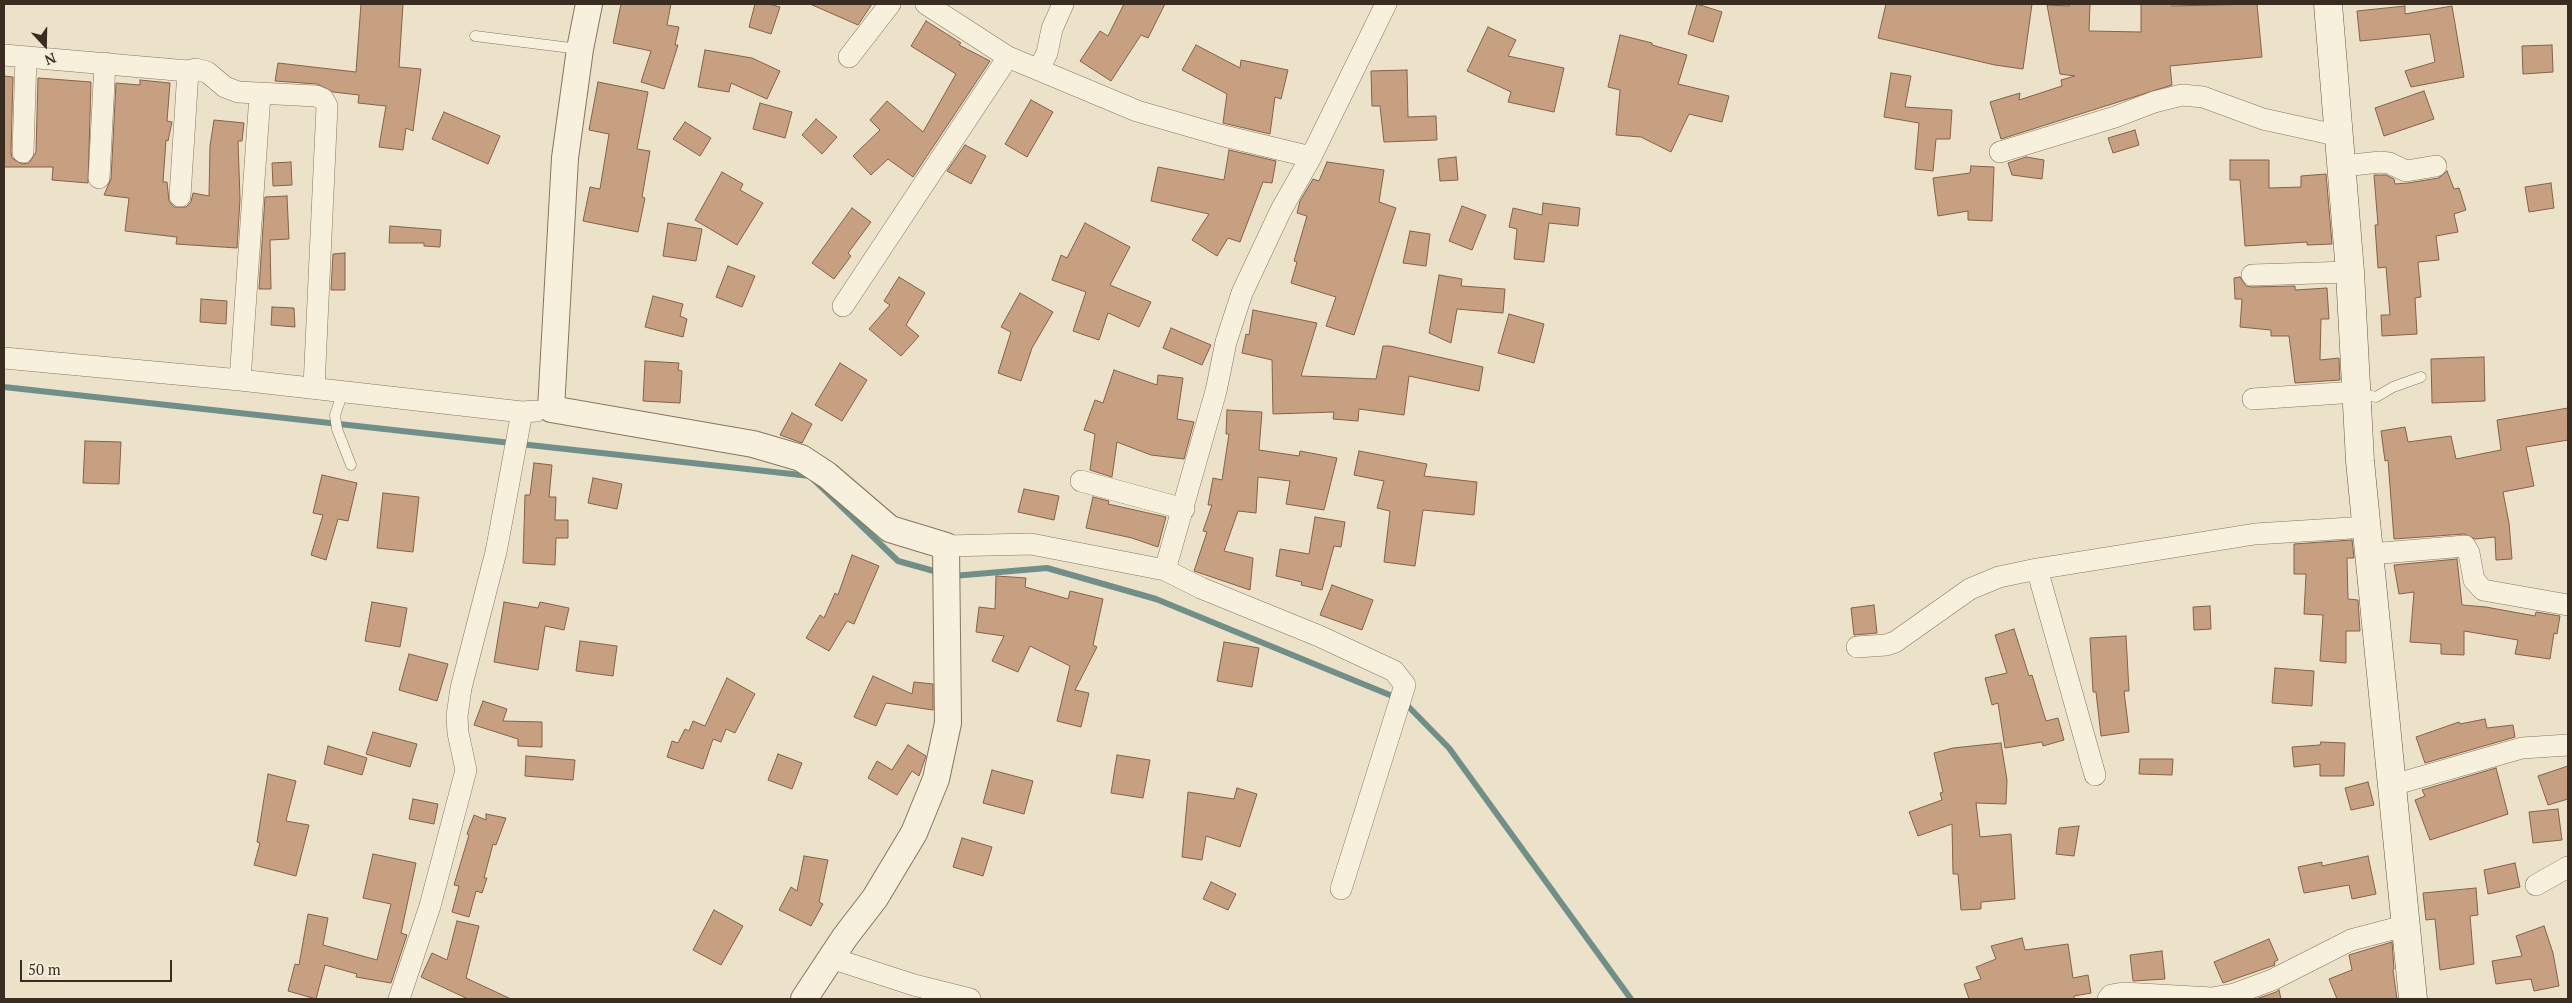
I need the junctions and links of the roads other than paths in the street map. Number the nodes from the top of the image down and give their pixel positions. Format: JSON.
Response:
{"nodes":[{"id":1,"x":589,"y":4,"type":"edge"},
{"id":2,"x":890,"y":4,"type":"edge"},
{"id":3,"x":926,"y":4,"type":"edge"},
{"id":4,"x":1063,"y":4,"type":"edge"},
{"id":5,"x":1386,"y":4,"type":"edge"},
{"id":6,"x":2328,"y":4,"type":"edge"},
{"id":7,"x":475,"y":36,"type":"dead end"},
{"id":8,"x":580,"y":49,"type":"junction"},
{"id":9,"x":4,"y":55,"type":"edge"},
{"id":10,"x":26,"y":57,"type":"junction"},
{"id":11,"x":849,"y":57,"type":"dead end"},
{"id":12,"x":1008,"y":57,"type":"junction"},
{"id":13,"x":105,"y":63,"type":"junction"},
{"id":14,"x":1039,"y":69,"type":"junction"},
{"id":15,"x":188,"y":71,"type":"junction"},
{"id":16,"x":260,"y":95,"type":"junction"},
{"id":17,"x":2340,"y":136,"type":"junction"},
{"id":18,"x":23,"y":152,"type":"dead end"},
{"id":19,"x":2000,"y":152,"type":"dead end"},
{"id":20,"x":1311,"y":157,"type":"junction"},
{"id":21,"x":2343,"y":166,"type":"junction"},
{"id":22,"x":2436,"y":166,"type":"dead end"},
{"id":23,"x":99,"y":178,"type":"dead end"},
{"id":24,"x":180,"y":196,"type":"dead end"},
{"id":25,"x":2350,"y":272,"type":"junction"},
{"id":26,"x":2252,"y":274,"type":"dead end"},
{"id":27,"x":843,"y":306,"type":"dead end"},
{"id":28,"x":4,"y":358,"type":"edge"},
{"id":29,"x":2421,"y":377,"type":"dead end"},
{"id":30,"x":240,"y":380,"type":"junction"},
{"id":31,"x":314,"y":388,"type":"junction"},
{"id":32,"x":343,"y":392,"type":"junction"},
{"id":33,"x":2355,"y":392,"type":"junction"},
{"id":34,"x":2253,"y":399,"type":"dead end"},
{"id":35,"x":551,"y":409,"type":"junction"},
{"id":36,"x":521,"y":416,"type":"junction"},
{"id":37,"x":350,"y":465,"type":"dead end"},
{"id":38,"x":1081,"y":481,"type":"dead end"},
{"id":39,"x":1184,"y":509,"type":"junction"},
{"id":40,"x":2367,"y":527,"type":"junction"},
{"id":41,"x":946,"y":549,"type":"junction"},
{"id":42,"x":2370,"y":554,"type":"junction"},
{"id":43,"x":2037,"y":569,"type":"junction"},
{"id":44,"x":1165,"y":570,"type":"junction"},
{"id":45,"x":2568,"y":605,"type":"edge"},
{"id":46,"x":1857,"y":647,"type":"dead end"},
{"id":47,"x":2568,"y":745,"type":"edge"},
{"id":48,"x":2095,"y":775,"type":"dead end"},
{"id":49,"x":2393,"y":785,"type":"junction"},
{"id":50,"x":2568,"y":867,"type":"edge"},
{"id":51,"x":2536,"y":885,"type":"dead end"},
{"id":52,"x":1341,"y":889,"type":"dead end"},
{"id":53,"x":2404,"y":926,"type":"junction"},
{"id":54,"x":832,"y":958,"type":"junction"},
{"id":55,"x":399,"y":999,"type":"edge"},
{"id":56,"x":804,"y":999,"type":"edge"},
{"id":57,"x":970,"y":999,"type":"edge"},
{"id":58,"x":2108,"y":999,"type":"edge"},
{"id":59,"x":2212,"y":999,"type":"edge"},
{"id":60,"x":2413,"y":999,"type":"edge"}],
"edges":[{"from":1,"to":8,"type":"street"},
{"from":2,"to":11,"type":"street"},
{"from":3,"to":12,"type":"street"},
{"from":4,"to":14,"type":"street"},
{"from":5,"to":20,"type":"street"},
{"from":6,"to":17,"type":"main road"},
{"from":7,"to":8,"type":"lane"},
{"from":8,"to":35,"type":"street"},
{"from":9,"to":10,"type":"street"},
{"from":10,"to":13,"type":"street"},
{"from":10,"to":18,"type":"street"},
{"from":12,"to":14,"type":"street"},
{"from":12,"to":27,"type":"street"},
{"from":13,"to":15,"type":"street"},
{"from":13,"to":23,"type":"street"},
{"from":14,"to":20,"type":"street"},
{"from":15,"to":16,"type":"street"},
{"from":15,"to":24,"type":"street"},
{"from":16,"to":30,"type":"street"},
{"from":16,"to":31,"type":"street"},
{"from":17,"to":19,"type":"street"},
{"from":17,"to":21,"type":"main road"},
{"from":20,"to":39,"type":"street"},
{"from":21,"to":22,"type":"street"},
{"from":21,"to":25,"type":"main road"},
{"from":25,"to":26,"type":"street"},
{"from":25,"to":33,"type":"main road"},
{"from":28,"to":30,"type":"street"},
{"from":29,"to":33,"type":"lane"},
{"from":30,"to":31,"type":"street"},
{"from":31,"to":32,"type":"street"},
{"from":32,"to":36,"type":"street"},
{"from":32,"to":37,"type":"lane"},
{"from":33,"to":34,"type":"street"},
{"from":33,"to":40,"type":"main road"},
{"from":35,"to":36,"type":"street"},
{"from":35,"to":41,"type":"street"},
{"from":36,"to":55,"type":"street"},
{"from":38,"to":39,"type":"street"},
{"from":39,"to":44,"type":"street"},
{"from":40,"to":42,"type":"main road"},
{"from":40,"to":43,"type":"street"},
{"from":41,"to":44,"type":"street"},
{"from":41,"to":54,"type":"street"},
{"from":42,"to":45,"type":"street"},
{"from":42,"to":49,"type":"main road"},
{"from":43,"to":46,"type":"street"},
{"from":43,"to":48,"type":"street"},
{"from":44,"to":52,"type":"street"},
{"from":47,"to":49,"type":"street"},
{"from":49,"to":53,"type":"main road"},
{"from":50,"to":51,"type":"street"},
{"from":53,"to":59,"type":"street"},
{"from":53,"to":60,"type":"main road"},
{"from":54,"to":56,"type":"street"},
{"from":54,"to":57,"type":"street"},
{"from":58,"to":59,"type":"street"}]}
